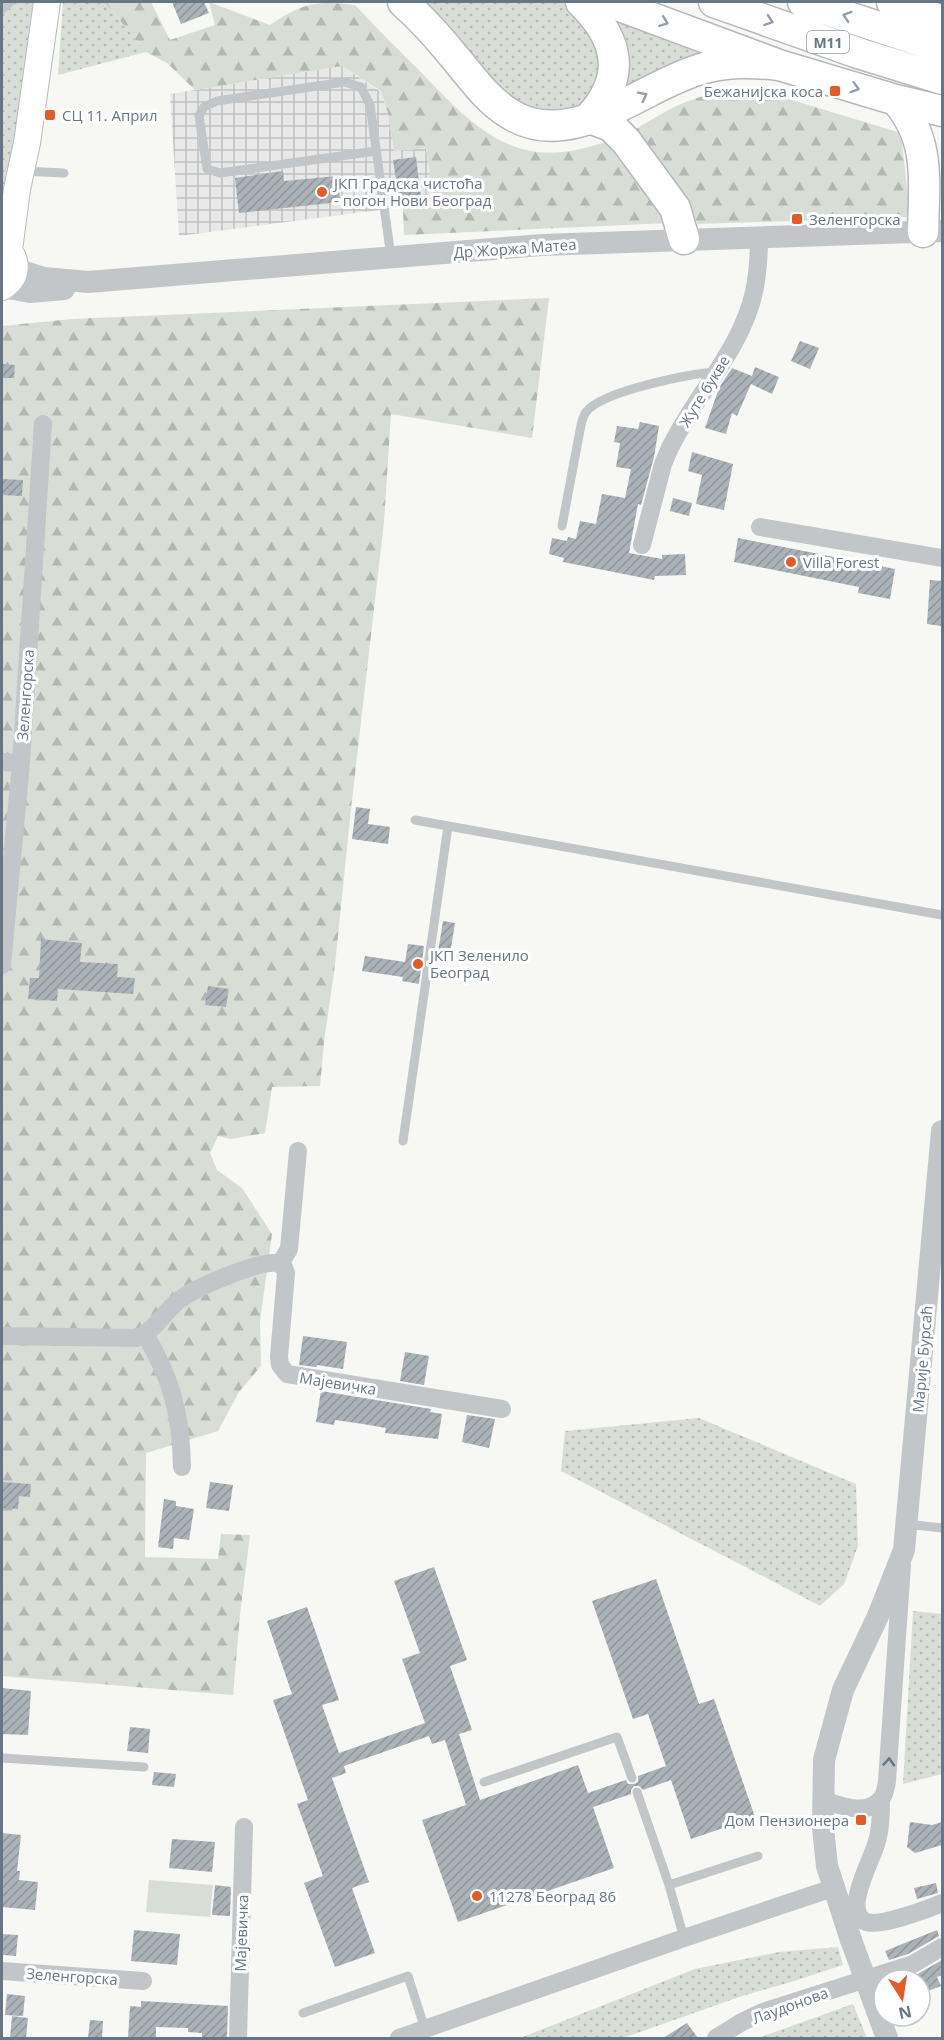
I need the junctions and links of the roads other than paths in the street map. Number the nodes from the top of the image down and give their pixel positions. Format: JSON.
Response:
{"nodes":[{"id":1,"x":10,"y":2,"type":"edge"},
{"id":2,"x":47,"y":2,"type":"edge"},
{"id":3,"x":403,"y":2,"type":"edge"},
{"id":4,"x":581,"y":2,"type":"edge"},
{"id":5,"x":609,"y":2,"type":"edge"},
{"id":6,"x":714,"y":2,"type":"edge"},
{"id":7,"x":803,"y":2,"type":"edge"},
{"id":8,"x":892,"y":2,"type":"edge"},
{"id":9,"x":2,"y":9,"type":"edge"},
{"id":10,"x":942,"y":21,"type":"edge"},
{"id":11,"x":942,"y":48,"type":"edge"},
{"id":12,"x":779,"y":65,"type":"junction"},
{"id":13,"x":942,"y":79,"type":"edge"},
{"id":14,"x":896,"y":100,"type":"junction"},
{"id":15,"x":942,"y":111,"type":"edge"},
{"id":16,"x":589,"y":118,"type":"junction"},
{"id":17,"x":942,"y":134,"type":"edge"},
{"id":18,"x":376,"y":151,"type":"junction"},
{"id":19,"x":925,"y":165,"type":"junction"},
{"id":20,"x":64,"y":173,"type":"dead end"},
{"id":21,"x":20,"y":180,"type":"junction"},
{"id":22,"x":2,"y":218,"type":"edge"},
{"id":23,"x":933,"y":232,"type":"edge"},
{"id":24,"x":759,"y":237,"type":"junction"},
{"id":25,"x":684,"y":239,"type":"junction"},
{"id":26,"x":391,"y":256,"type":"junction"},
{"id":27,"x":6,"y":268,"type":"edge"},
{"id":28,"x":716,"y":372,"type":"junction"},
{"id":29,"x":43,"y":424,"type":"dead end"},
{"id":30,"x":562,"y":526,"type":"dead end"},
{"id":31,"x":760,"y":527,"type":"dead end"},
{"id":32,"x":642,"y":545,"type":"dead end"},
{"id":33,"x":942,"y":558,"type":"edge"},
{"id":34,"x":2,"y":762,"type":"edge"},
{"id":35,"x":21,"y":763,"type":"junction"},
{"id":36,"x":415,"y":820,"type":"dead end"},
{"id":37,"x":448,"y":826,"type":"junction"},
{"id":38,"x":942,"y":915,"type":"edge"},
{"id":39,"x":2,"y":965,"type":"edge"},
{"id":40,"x":942,"y":1131,"type":"edge"},
{"id":41,"x":403,"y":1141,"type":"dead end"},
{"id":42,"x":298,"y":1151,"type":"dead end"},
{"id":43,"x":280,"y":1264,"type":"junction"},
{"id":44,"x":145,"y":1334,"type":"junction"},
{"id":45,"x":2,"y":1336,"type":"edge"},
{"id":46,"x":502,"y":1409,"type":"dead end"},
{"id":47,"x":182,"y":1467,"type":"dead end"},
{"id":48,"x":906,"y":1524,"type":"junction"},
{"id":49,"x":942,"y":1528,"type":"edge"},
{"id":50,"x":903,"y":1550,"type":"junction"},
{"id":51,"x":2,"y":1758,"type":"edge"},
{"id":52,"x":144,"y":1767,"type":"dead end"},
{"id":53,"x":632,"y":1778,"type":"dead end"},
{"id":54,"x":484,"y":1782,"type":"dead end"},
{"id":55,"x":637,"y":1792,"type":"dead end"},
{"id":56,"x":881,"y":1799,"type":"junction"},
{"id":57,"x":822,"y":1800,"type":"junction"},
{"id":58,"x":244,"y":1827,"type":"dead end"},
{"id":59,"x":758,"y":1856,"type":"dead end"},
{"id":60,"x":669,"y":1885,"type":"junction"},
{"id":61,"x":833,"y":1887,"type":"junction"},
{"id":62,"x":942,"y":1903,"type":"edge"},
{"id":63,"x":684,"y":1938,"type":"junction"},
{"id":64,"x":942,"y":1947,"type":"edge"},
{"id":65,"x":2,"y":1971,"type":"edge"},
{"id":66,"x":143,"y":1981,"type":"dead end"},
{"id":67,"x":303,"y":2013,"type":"dead end"},
{"id":68,"x":425,"y":2029,"type":"junction"},
{"id":69,"x":238,"y":2038,"type":"edge"},
{"id":70,"x":399,"y":2038,"type":"edge"},
{"id":71,"x":716,"y":2038,"type":"edge"},
{"id":72,"x":887,"y":2038,"type":"edge"}],
"edges":[{"from":1,"to":9,"type":"lane"},
{"from":2,"to":21,"type":"main road"},
{"from":3,"to":16,"type":"highway"},
{"from":4,"to":16,"type":"highway"},
{"from":5,"to":12,"type":"highway","one_way":true},
{"from":6,"to":13,"type":"highway","number":"M11","one_way":true},
{"from":11,"to":7,"type":"highway","number":"M11","one_way":true},
{"from":8,"to":10,"type":"highway"},
{"from":12,"to":14,"type":"highway","one_way":true},
{"from":16,"to":12,"type":"highway","one_way":true},
{"from":14,"to":15,"type":"highway"},
{"from":14,"to":19,"type":"highway"},
{"from":16,"to":25,"type":"highway"},
{"from":17,"to":19,"type":"highway"},
{"from":18,"to":18,"type":"lane"},
{"from":18,"to":26,"type":"lane"},
{"from":19,"to":23,"type":"highway"},
{"from":20,"to":21,"type":"lane"},
{"from":21,"to":22,"type":"main road"},
{"from":21,"to":27,"type":"main road"},
{"from":23,"to":24,"type":"street","name":"Др Жоржа Матеа"},
{"from":24,"to":25,"type":"street","name":"Др Жоржа Матеа"},
{"from":24,"to":28,"type":"street","name":"Жуте букве"},
{"from":25,"to":26,"type":"street","name":"Др Жоржа Матеа"},
{"from":26,"to":27,"type":"street","name":"Др Жоржа Матеа"},
{"from":28,"to":30,"type":"lane"},
{"from":28,"to":32,"type":"street","name":"Жуте букве"},
{"from":29,"to":35,"type":"street","name":"Зеленгорска"},
{"from":31,"to":33,"type":"street"},
{"from":34,"to":35,"type":"street"},
{"from":35,"to":39,"type":"street","name":"Зеленгорска"},
{"from":36,"to":37,"type":"lane"},
{"from":37,"to":38,"type":"lane"},
{"from":37,"to":41,"type":"lane"},
{"from":40,"to":48,"type":"street","name":"Марије Бурсаћ"},
{"from":42,"to":43,"type":"street","name":"Мајевичка"},
{"from":43,"to":44,"type":"street"},
{"from":43,"to":46,"type":"street","name":"Мајевичка"},
{"from":44,"to":45,"type":"street"},
{"from":44,"to":47,"type":"street"},
{"from":48,"to":49,"type":"lane"},
{"from":48,"to":50,"type":"street","name":"Марије Бурсаћ"},
{"from":56,"to":50,"type":"street","name":"Марије Бурсаћ","one_way":true},
{"from":50,"to":57,"type":"street","name":"Марије Бурсаћ"},
{"from":51,"to":52,"type":"lane"},
{"from":53,"to":54,"type":"lane"},
{"from":55,"to":60,"type":"lane"},
{"from":56,"to":57,"type":"street"},
{"from":56,"to":62,"type":"street","name":"Марије Бурсаћ"},
{"from":57,"to":61,"type":"street","name":"Марије Бурсаћ"},
{"from":58,"to":69,"type":"street","name":"Мајевичка"},
{"from":59,"to":60,"type":"lane"},
{"from":60,"to":63,"type":"lane"},
{"from":61,"to":63,"type":"street"},
{"from":61,"to":72,"type":"street","name":"Марије Бурсаћ","bridge":true},
{"from":63,"to":68,"type":"street"},
{"from":64,"to":71,"type":"street","name":"Лаудонова"},
{"from":65,"to":66,"type":"street","name":"Зеленгорска"},
{"from":67,"to":68,"type":"lane"},
{"from":68,"to":70,"type":"street"}]}
